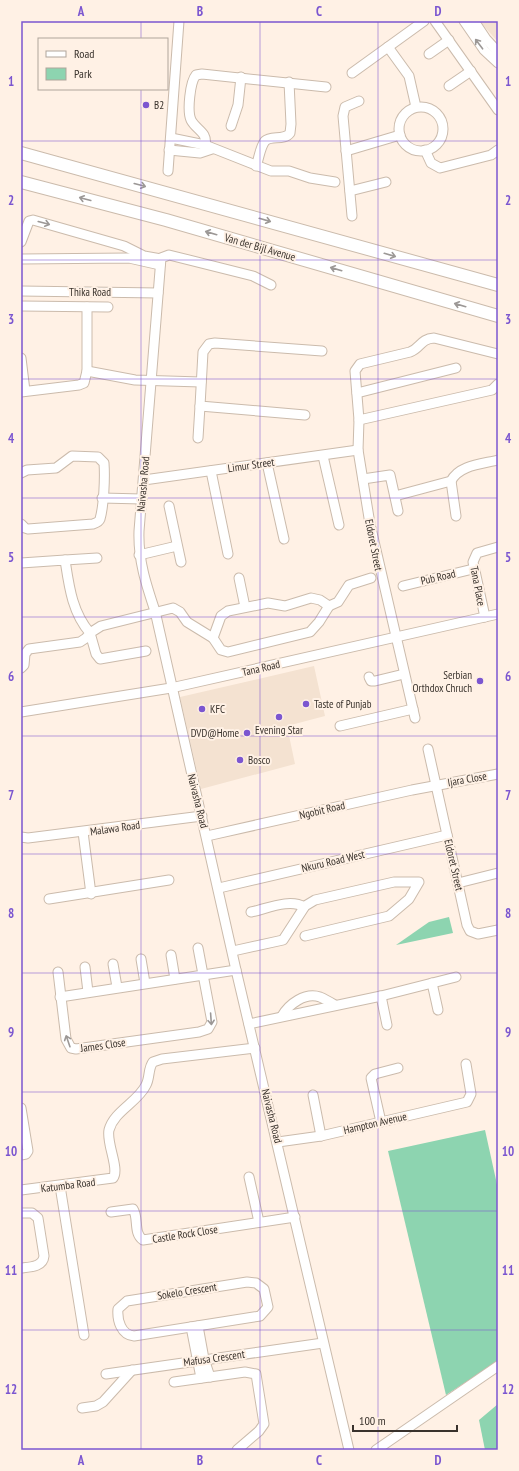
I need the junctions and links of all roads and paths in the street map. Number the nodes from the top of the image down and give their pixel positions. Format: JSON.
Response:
{"nodes":[{"id":1,"x":179,"y":21,"type":"edge"},
{"id":2,"x":424,"y":21,"type":"edge"},
{"id":3,"x":435,"y":21,"type":"edge"},
{"id":4,"x":464,"y":21,"type":"edge"},
{"id":5,"x":474,"y":21,"type":"edge"},
{"id":6,"x":449,"y":40,"type":"junction"},
{"id":7,"x":494,"y":45,"type":"edge"},
{"id":8,"x":388,"y":47,"type":"junction"},
{"id":9,"x":498,"y":52,"type":"edge"},
{"id":10,"x":429,"y":54,"type":"dead end"},
{"id":11,"x":498,"y":63,"type":"edge"},
{"id":12,"x":471,"y":71,"type":"junction"},
{"id":13,"x":352,"y":73,"type":"dead end"},
{"id":14,"x":241,"y":77,"type":"junction"},
{"id":15,"x":289,"y":82,"type":"junction"},
{"id":16,"x":449,"y":86,"type":"dead end"},
{"id":17,"x":326,"y":87,"type":"dead end"},
{"id":18,"x":359,"y":101,"type":"dead end"},
{"id":19,"x":416,"y":107,"type":"junction"},
{"id":20,"x":498,"y":110,"type":"edge"},
{"id":21,"x":231,"y":126,"type":"dead end"},
{"id":22,"x":400,"y":135,"type":"junction"},
{"id":23,"x":170,"y":145,"type":"junction"},
{"id":24,"x":208,"y":147,"type":"junction"},
{"id":25,"x":425,"y":150,"type":"junction"},
{"id":26,"x":346,"y":151,"type":"junction"},
{"id":27,"x":21,"y":153,"type":"edge"},
{"id":28,"x":496,"y":154,"type":"edge"},
{"id":29,"x":256,"y":166,"type":"junction"},
{"id":30,"x":168,"y":171,"type":"dead end"},
{"id":31,"x":21,"y":182,"type":"edge"},
{"id":32,"x":335,"y":182,"type":"dead end"},
{"id":33,"x":386,"y":182,"type":"dead end"},
{"id":34,"x":350,"y":191,"type":"junction"},
{"id":35,"x":352,"y":216,"type":"dead end"},
{"id":36,"x":24,"y":222,"type":"edge"},
{"id":37,"x":21,"y":242,"type":"edge"},
{"id":38,"x":112,"y":242,"type":"junction"},
{"id":39,"x":21,"y":259,"type":"edge"},
{"id":40,"x":109,"y":259,"type":"junction"},
{"id":41,"x":161,"y":262,"type":"junction"},
{"id":42,"x":271,"y":285,"type":"dead end"},
{"id":43,"x":498,"y":285,"type":"edge"},
{"id":44,"x":21,"y":291,"type":"edge"},
{"id":45,"x":158,"y":293,"type":"junction"},
{"id":46,"x":21,"y":306,"type":"edge"},
{"id":47,"x":86,"y":307,"type":"junction"},
{"id":48,"x":108,"y":307,"type":"dead end"},
{"id":49,"x":498,"y":316,"type":"edge"},
{"id":50,"x":322,"y":351,"type":"dead end"},
{"id":51,"x":498,"y":354,"type":"edge"},
{"id":52,"x":21,"y":358,"type":"edge"},
{"id":53,"x":456,"y":368,"type":"dead end"},
{"id":54,"x":87,"y":370,"type":"junction"},
{"id":55,"x":152,"y":381,"type":"junction"},
{"id":56,"x":201,"y":382,"type":"junction"},
{"id":57,"x":498,"y":384,"type":"edge"},
{"id":58,"x":23,"y":392,"type":"edge"},
{"id":59,"x":357,"y":393,"type":"junction"},
{"id":60,"x":200,"y":406,"type":"junction"},
{"id":61,"x":304,"y":415,"type":"dead end"},
{"id":62,"x":359,"y":420,"type":"junction"},
{"id":63,"x":198,"y":438,"type":"dead end"},
{"id":64,"x":358,"y":450,"type":"junction"},
{"id":65,"x":323,"y":456,"type":"junction"},
{"id":66,"x":498,"y":460,"type":"edge"},
{"id":67,"x":267,"y":463,"type":"junction"},
{"id":68,"x":210,"y":471,"type":"junction"},
{"id":69,"x":21,"y":473,"type":"edge"},
{"id":70,"x":363,"y":478,"type":"junction"},
{"id":71,"x":144,"y":480,"type":"junction"},
{"id":72,"x":451,"y":481,"type":"junction"},
{"id":73,"x":395,"y":496,"type":"junction"},
{"id":74,"x":102,"y":498,"type":"junction"},
{"id":75,"x":142,"y":499,"type":"junction"},
{"id":76,"x":169,"y":506,"type":"dead end"},
{"id":77,"x":398,"y":511,"type":"dead end"},
{"id":78,"x":456,"y":516,"type":"dead end"},
{"id":79,"x":21,"y":524,"type":"edge"},
{"id":80,"x":339,"y":526,"type":"dead end"},
{"id":81,"x":284,"y":539,"type":"dead end"},
{"id":82,"x":177,"y":546,"type":"junction"},
{"id":83,"x":498,"y":547,"type":"edge"},
{"id":84,"x":228,"y":554,"type":"dead end"},
{"id":85,"x":139,"y":555,"type":"junction"},
{"id":86,"x":97,"y":558,"type":"dead end"},
{"id":87,"x":65,"y":560,"type":"junction"},
{"id":88,"x":181,"y":562,"type":"dead end"},
{"id":89,"x":21,"y":563,"type":"edge"},
{"id":90,"x":473,"y":569,"type":"junction"},
{"id":91,"x":238,"y":578,"type":"dead end"},
{"id":92,"x":371,"y":578,"type":"dead end"},
{"id":93,"x":403,"y":586,"type":"dead end"},
{"id":94,"x":329,"y":606,"type":"junction"},
{"id":95,"x":245,"y":607,"type":"junction"},
{"id":96,"x":155,"y":611,"type":"junction"},
{"id":97,"x":498,"y":614,"type":"edge"},
{"id":98,"x":485,"y":616,"type":"junction"},
{"id":99,"x":90,"y":633,"type":"junction"},
{"id":100,"x":213,"y":638,"type":"junction"},
{"id":101,"x":396,"y":638,"type":"junction"},
{"id":102,"x":146,"y":651,"type":"dead end"},
{"id":103,"x":21,"y":668,"type":"edge"},
{"id":104,"x":404,"y":674,"type":"junction"},
{"id":105,"x":369,"y":678,"type":"dead end"},
{"id":106,"x":171,"y":688,"type":"junction"},
{"id":107,"x":21,"y":712,"type":"edge"},
{"id":108,"x":340,"y":726,"type":"dead end"},
{"id":109,"x":428,"y":749,"type":"dead end"},
{"id":110,"x":498,"y":774,"type":"edge"},
{"id":111,"x":437,"y":785,"type":"junction"},
{"id":112,"x":202,"y":816,"type":"junction"},
{"id":113,"x":83,"y":832,"type":"junction"},
{"id":114,"x":447,"y":835,"type":"junction"},
{"id":115,"x":207,"y":836,"type":"junction"},
{"id":116,"x":24,"y":838,"type":"edge"},
{"id":117,"x":498,"y":873,"type":"edge"},
{"id":118,"x":169,"y":880,"type":"dead end"},
{"id":119,"x":458,"y":883,"type":"junction"},
{"id":120,"x":219,"y":888,"type":"junction"},
{"id":121,"x":91,"y":894,"type":"junction"},
{"id":122,"x":48,"y":899,"type":"dead end"},
{"id":123,"x":304,"y":907,"type":"junction"},
{"id":124,"x":251,"y":912,"type":"dead end"},
{"id":125,"x":498,"y":930,"type":"edge"},
{"id":126,"x":305,"y":936,"type":"dead end"},
{"id":127,"x":198,"y":948,"type":"dead end"},
{"id":128,"x":233,"y":951,"type":"junction"},
{"id":129,"x":172,"y":955,"type":"dead end"},
{"id":130,"x":141,"y":959,"type":"dead end"},
{"id":131,"x":113,"y":964,"type":"dead end"},
{"id":132,"x":84,"y":967,"type":"dead end"},
{"id":133,"x":58,"y":972,"type":"dead end"},
{"id":134,"x":237,"y":973,"type":"junction"},
{"id":135,"x":456,"y":976,"type":"dead end"},
{"id":136,"x":203,"y":978,"type":"junction"},
{"id":137,"x":175,"y":979,"type":"junction"},
{"id":138,"x":145,"y":983,"type":"junction"},
{"id":139,"x":432,"y":983,"type":"junction"},
{"id":140,"x":117,"y":987,"type":"junction"},
{"id":141,"x":88,"y":992,"type":"junction"},
{"id":142,"x":381,"y":996,"type":"junction"},
{"id":143,"x":60,"y":997,"type":"junction"},
{"id":144,"x":335,"y":1005,"type":"junction"},
{"id":145,"x":438,"y":1010,"type":"dead end"},
{"id":146,"x":282,"y":1016,"type":"junction"},
{"id":147,"x":249,"y":1024,"type":"junction"},
{"id":148,"x":387,"y":1025,"type":"dead end"},
{"id":149,"x":255,"y":1048,"type":"junction"},
{"id":150,"x":466,"y":1064,"type":"dead end"},
{"id":151,"x":398,"y":1068,"type":"dead end"},
{"id":152,"x":313,"y":1095,"type":"dead end"},
{"id":153,"x":21,"y":1108,"type":"edge"},
{"id":154,"x":381,"y":1122,"type":"junction"},
{"id":155,"x":321,"y":1136,"type":"junction"},
{"id":156,"x":278,"y":1142,"type":"junction"},
{"id":157,"x":21,"y":1155,"type":"edge"},
{"id":158,"x":249,"y":1177,"type":"dead end"},
{"id":159,"x":60,"y":1186,"type":"junction"},
{"id":160,"x":21,"y":1190,"type":"edge"},
{"id":161,"x":111,"y":1212,"type":"dead end"},
{"id":162,"x":21,"y":1213,"type":"edge"},
{"id":163,"x":295,"y":1217,"type":"junction"},
{"id":164,"x":259,"y":1222,"type":"junction"},
{"id":165,"x":21,"y":1268,"type":"edge"},
{"id":166,"x":194,"y":1327,"type":"junction"},
{"id":167,"x":84,"y":1335,"type":"dead end"},
{"id":168,"x":323,"y":1342,"type":"junction"},
{"id":169,"x":200,"y":1360,"type":"junction"},
{"id":170,"x":498,"y":1366,"type":"edge"},
{"id":171,"x":132,"y":1370,"type":"junction"},
{"id":172,"x":106,"y":1374,"type":"dead end"},
{"id":173,"x":205,"y":1377,"type":"junction"},
{"id":174,"x":174,"y":1382,"type":"dead end"},
{"id":175,"x":82,"y":1408,"type":"dead end"},
{"id":176,"x":236,"y":1450,"type":"edge"},
{"id":177,"x":349,"y":1450,"type":"edge"},
{"id":178,"x":376,"y":1450,"type":"edge"}],
"edges":[{"from":1,"to":23,"type":"street"},
{"from":2,"to":8,"type":"street"},
{"from":3,"to":6,"type":"street"},
{"from":11,"to":4,"type":"street","one_way":true},
{"from":5,"to":7,"type":"street"},
{"from":6,"to":10,"type":"street"},
{"from":6,"to":12,"type":"street"},
{"from":7,"to":9,"type":"street"},
{"from":8,"to":13,"type":"street"},
{"from":8,"to":19,"type":"street"},
{"from":12,"to":16,"type":"street"},
{"from":12,"to":20,"type":"street"},
{"from":14,"to":15,"type":"street"},
{"from":14,"to":21,"type":"street"},
{"from":14,"to":24,"type":"street"},
{"from":15,"to":17,"type":"street"},
{"from":15,"to":29,"type":"street"},
{"from":18,"to":26,"type":"street"},
{"from":19,"to":22,"type":"street"},
{"from":19,"to":25,"type":"street"},
{"from":22,"to":25,"type":"street"},
{"from":22,"to":26,"type":"street"},
{"from":23,"to":24,"type":"street"},
{"from":23,"to":30,"type":"street"},
{"from":24,"to":29,"type":"street"},
{"from":25,"to":28,"type":"street"},
{"from":26,"to":34,"type":"street"},
{"from":27,"to":43,"type":"main road","one_way":true},
{"from":29,"to":32,"type":"street"},
{"from":49,"to":31,"type":"main road","name":"Van der Bijl Avenue","one_way":true},
{"from":33,"to":34,"type":"street"},
{"from":34,"to":35,"type":"street"},
{"from":36,"to":37,"type":"street"},
{"from":36,"to":38,"type":"street","one_way":true},
{"from":38,"to":40,"type":"street"},
{"from":38,"to":41,"type":"street"},
{"from":39,"to":40,"type":"street"},
{"from":40,"to":41,"type":"street"},
{"from":41,"to":42,"type":"street"},
{"from":41,"to":45,"type":"street","name":"Naivasha Road"},
{"from":44,"to":45,"type":"street","name":"Thika Road"},
{"from":45,"to":55,"type":"street","name":"Naivasha Road"},
{"from":46,"to":47,"type":"street"},
{"from":47,"to":48,"type":"street"},
{"from":47,"to":54,"type":"street"},
{"from":50,"to":56,"type":"street"},
{"from":51,"to":59,"type":"street","name":"Eldoret Street"},
{"from":52,"to":58,"type":"street"},
{"from":53,"to":59,"type":"street"},
{"from":54,"to":55,"type":"street"},
{"from":54,"to":58,"type":"street"},
{"from":55,"to":56,"type":"street"},
{"from":55,"to":71,"type":"street","name":"Naivasha Road"},
{"from":56,"to":60,"type":"street"},
{"from":57,"to":62,"type":"street"},
{"from":59,"to":62,"type":"street","name":"Eldoret Street"},
{"from":60,"to":61,"type":"street"},
{"from":60,"to":63,"type":"street"},
{"from":62,"to":64,"type":"street","name":"Eldoret Street"},
{"from":64,"to":65,"type":"street","name":"Limur Street"},
{"from":64,"to":70,"type":"street","name":"Eldoret Street"},
{"from":65,"to":67,"type":"street","name":"Limur Street"},
{"from":65,"to":80,"type":"street"},
{"from":66,"to":72,"type":"street"},
{"from":67,"to":68,"type":"street","name":"Limur Street"},
{"from":67,"to":81,"type":"street"},
{"from":68,"to":71,"type":"street","name":"Limur Street"},
{"from":68,"to":84,"type":"street"},
{"from":69,"to":74,"type":"street"},
{"from":70,"to":73,"type":"street"},
{"from":70,"to":101,"type":"street","name":"Eldoret Street"},
{"from":71,"to":75,"type":"street","name":"Naivasha Road"},
{"from":72,"to":73,"type":"street"},
{"from":72,"to":78,"type":"street"},
{"from":73,"to":77,"type":"street"},
{"from":74,"to":75,"type":"street"},
{"from":74,"to":79,"type":"street"},
{"from":75,"to":85,"type":"street","name":"Naivasha Road"},
{"from":76,"to":82,"type":"street"},
{"from":82,"to":85,"type":"street"},
{"from":82,"to":88,"type":"street"},
{"from":83,"to":90,"type":"street","name":"Tana Place"},
{"from":85,"to":96,"type":"street","name":"Naivasha Road"},
{"from":86,"to":87,"type":"street"},
{"from":87,"to":89,"type":"street"},
{"from":87,"to":99,"type":"street"},
{"from":90,"to":93,"type":"street","name":"Pub Road"},
{"from":90,"to":98,"type":"street","name":"Tana Place"},
{"from":91,"to":95,"type":"street"},
{"from":92,"to":94,"type":"street"},
{"from":94,"to":95,"type":"street"},
{"from":94,"to":100,"type":"street"},
{"from":95,"to":100,"type":"street"},
{"from":96,"to":99,"type":"street"},
{"from":96,"to":100,"type":"street"},
{"from":96,"to":106,"type":"street","name":"Naivasha Road"},
{"from":97,"to":98,"type":"street","name":"Tana Road"},
{"from":98,"to":101,"type":"street","name":"Tana Road"},
{"from":99,"to":102,"type":"street"},
{"from":99,"to":103,"type":"street"},
{"from":101,"to":104,"type":"street","name":"Eldoret Street"},
{"from":101,"to":106,"type":"street","name":"Tana Road"},
{"from":104,"to":105,"type":"street"},
{"from":104,"to":108,"type":"street","name":"Eldoret Street"},
{"from":106,"to":107,"type":"street","name":"Tana Road"},
{"from":106,"to":112,"type":"street","name":"Naivasha Road"},
{"from":109,"to":111,"type":"street","name":"Eldoret Street"},
{"from":110,"to":111,"type":"street","name":"Ijara Close"},
{"from":111,"to":114,"type":"street","name":"Eldoret Street"},
{"from":111,"to":115,"type":"street","name":"Ngobit Road"},
{"from":112,"to":113,"type":"street","name":"Malawa Road"},
{"from":112,"to":115,"type":"street","name":"Naivasha Road"},
{"from":113,"to":116,"type":"street","name":"Malawa Road"},
{"from":113,"to":121,"type":"street"},
{"from":114,"to":119,"type":"street","name":"Eldoret Street"},
{"from":114,"to":120,"type":"street","name":"Nkuru Road West"},
{"from":115,"to":120,"type":"street","name":"Naivasha Road"},
{"from":117,"to":119,"type":"street"},
{"from":118,"to":121,"type":"street"},
{"from":119,"to":125,"type":"street","name":"Eldoret Street"},
{"from":120,"to":128,"type":"street","name":"Naivasha Road"},
{"from":121,"to":122,"type":"street"},
{"from":123,"to":124,"type":"street"},
{"from":123,"to":126,"type":"street"},
{"from":123,"to":128,"type":"street"},
{"from":127,"to":136,"type":"street"},
{"from":128,"to":134,"type":"street","name":"Naivasha Road"},
{"from":129,"to":137,"type":"street"},
{"from":130,"to":138,"type":"street"},
{"from":131,"to":140,"type":"street"},
{"from":132,"to":141,"type":"street"},
{"from":133,"to":143,"type":"street"},
{"from":134,"to":136,"type":"street"},
{"from":134,"to":147,"type":"street","name":"Naivasha Road"},
{"from":135,"to":139,"type":"street"},
{"from":136,"to":137,"type":"street"},
{"from":136,"to":143,"type":"street","name":"James Close","one_way":true},
{"from":137,"to":138,"type":"street"},
{"from":138,"to":140,"type":"street"},
{"from":139,"to":142,"type":"street"},
{"from":139,"to":145,"type":"street"},
{"from":140,"to":141,"type":"street"},
{"from":141,"to":143,"type":"street"},
{"from":142,"to":144,"type":"street"},
{"from":142,"to":148,"type":"street"},
{"from":144,"to":146,"type":"street"},
{"from":144,"to":146,"type":"street"},
{"from":146,"to":147,"type":"street"},
{"from":147,"to":149,"type":"street","name":"Naivasha Road"},
{"from":149,"to":156,"type":"street","name":"Naivasha Road"},
{"from":149,"to":159,"type":"street","name":"Katumba Road"},
{"from":150,"to":154,"type":"street","name":"Hampton Avenue"},
{"from":151,"to":154,"type":"street"},
{"from":152,"to":155,"type":"street"},
{"from":153,"to":157,"type":"street"},
{"from":154,"to":155,"type":"street","name":"Hampton Avenue"},
{"from":155,"to":156,"type":"street","name":"Hampton Avenue"},
{"from":156,"to":163,"type":"street","name":"Naivasha Road"},
{"from":158,"to":164,"type":"street"},
{"from":159,"to":160,"type":"street","name":"Katumba Road"},
{"from":159,"to":167,"type":"street"},
{"from":161,"to":164,"type":"street","name":"Castle Rock Close"},
{"from":162,"to":165,"type":"street"},
{"from":163,"to":164,"type":"street","name":"Castle Rock Close"},
{"from":163,"to":168,"type":"street","name":"Naivasha Road"},
{"from":166,"to":166,"type":"street","name":"Sokelo Crescent"},
{"from":166,"to":169,"type":"street"},
{"from":168,"to":169,"type":"street","name":"Mafusa Crescent"},
{"from":168,"to":177,"type":"street","name":"Naivasha Road"},
{"from":169,"to":171,"type":"street","name":"Mafusa Crescent"},
{"from":169,"to":173,"type":"street"},
{"from":170,"to":178,"type":"street"},
{"from":171,"to":172,"type":"street","name":"Mafusa Crescent"},
{"from":171,"to":175,"type":"street"},
{"from":173,"to":174,"type":"street"},
{"from":173,"to":176,"type":"street"}]}
